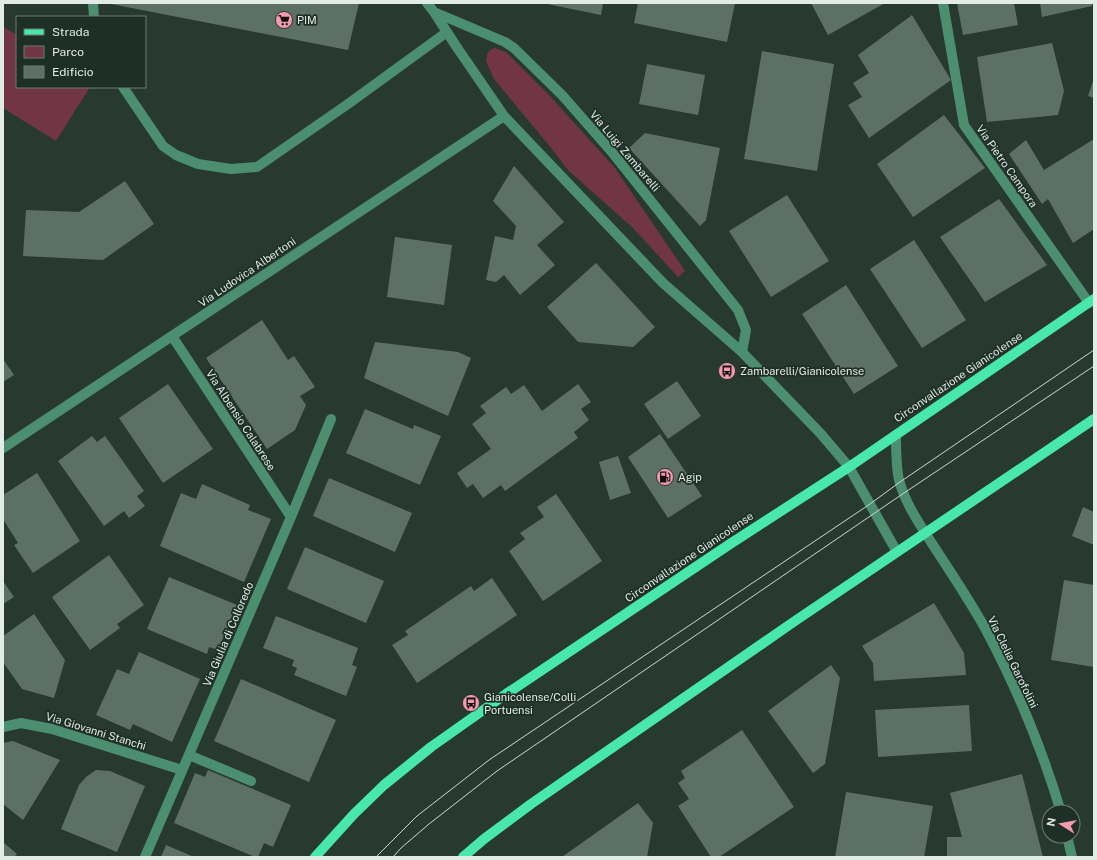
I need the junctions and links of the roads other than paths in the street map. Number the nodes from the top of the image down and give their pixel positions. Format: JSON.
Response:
{"nodes":[{"id":1,"x":93,"y":3,"type":"edge"},
{"id":2,"x":427,"y":3,"type":"edge"},
{"id":3,"x":943,"y":3,"type":"edge"},
{"id":4,"x":434,"y":12,"type":"junction"},
{"id":5,"x":94,"y":16,"type":"edge"},
{"id":6,"x":447,"y":32,"type":"junction"},
{"id":7,"x":124,"y":88,"type":"edge"},
{"id":8,"x":504,"y":116,"type":"junction"},
{"id":9,"x":1091,"y":301,"type":"edge"},
{"id":10,"x":172,"y":336,"type":"junction"},
{"id":11,"x":742,"y":352,"type":"junction"},
{"id":12,"x":331,"y":419,"type":"dead end"},
{"id":13,"x":1094,"y":419,"type":"edge"},
{"id":14,"x":896,"y":435,"type":"junction"},
{"id":15,"x":3,"y":448,"type":"edge"},
{"id":16,"x":849,"y":467,"type":"junction"},
{"id":17,"x":291,"y":517,"type":"junction"},
{"id":18,"x":925,"y":532,"type":"junction"},
{"id":19,"x":897,"y":552,"type":"junction"},
{"id":20,"x":3,"y":727,"type":"edge"},
{"id":21,"x":189,"y":755,"type":"junction"},
{"id":22,"x":182,"y":770,"type":"junction"},
{"id":23,"x":251,"y":780,"type":"dead end"},
{"id":24,"x":1058,"y":804,"type":"edge"},
{"id":25,"x":1069,"y":844,"type":"edge"},
{"id":26,"x":145,"y":857,"type":"edge"},
{"id":27,"x":315,"y":857,"type":"edge"},
{"id":28,"x":463,"y":857,"type":"edge"},
{"id":29,"x":1072,"y":857,"type":"edge"}],
"edges":[{"from":1,"to":5,"type":"street"},
{"from":2,"to":4,"type":"street","name":"Via Luigi Zambarelli"},
{"from":3,"to":9,"type":"street","name":"Via Pietro Campora"},
{"from":4,"to":6,"type":"street","name":"Via Luigi Zambarelli"},
{"from":4,"to":11,"type":"street","name":"Via Luigi Zambarelli"},
{"from":6,"to":7,"type":"street"},
{"from":6,"to":8,"type":"street","name":"Via Luigi Zambarelli"},
{"from":8,"to":10,"type":"street","name":"Via Ludovica Albertoni"},
{"from":8,"to":11,"type":"street","name":"Via Luigi Zambarelli"},
{"from":9,"to":14,"type":"main road","name":"Circonvallazione Gianicolense"},
{"from":10,"to":15,"type":"street","name":"Via Ludovica Albertoni"},
{"from":10,"to":17,"type":"street","name":"Via Albensio Calabrese"},
{"from":11,"to":16,"type":"street","name":"Via Luigi Zambarelli"},
{"from":12,"to":17,"type":"street","name":"Via Giulia di Colloredo"},
{"from":13,"to":18,"type":"main road"},
{"from":14,"to":16,"type":"main road","name":"Circonvallazione Gianicolense"},
{"from":14,"to":18,"type":"street","name":"Via Clelia Garofolini"},
{"from":16,"to":19,"type":"street","name":"Via Luigi Zambarelli"},
{"from":16,"to":27,"type":"main road","name":"Circonvallazione Gianicolense"},
{"from":17,"to":21,"type":"street","name":"Via Giulia di Colloredo"},
{"from":18,"to":19,"type":"main road"},
{"from":18,"to":24,"type":"street","name":"Via Clelia Garofolini"},
{"from":19,"to":28,"type":"main road"},
{"from":20,"to":22,"type":"street","name":"Via Giovanni Stanchi"},
{"from":21,"to":22,"type":"street","name":"Via Giulia di Colloredo"},
{"from":21,"to":23,"type":"street"},
{"from":22,"to":26,"type":"street","name":"Via Giulia di Colloredo"},
{"from":25,"to":29,"type":"street"}]}
